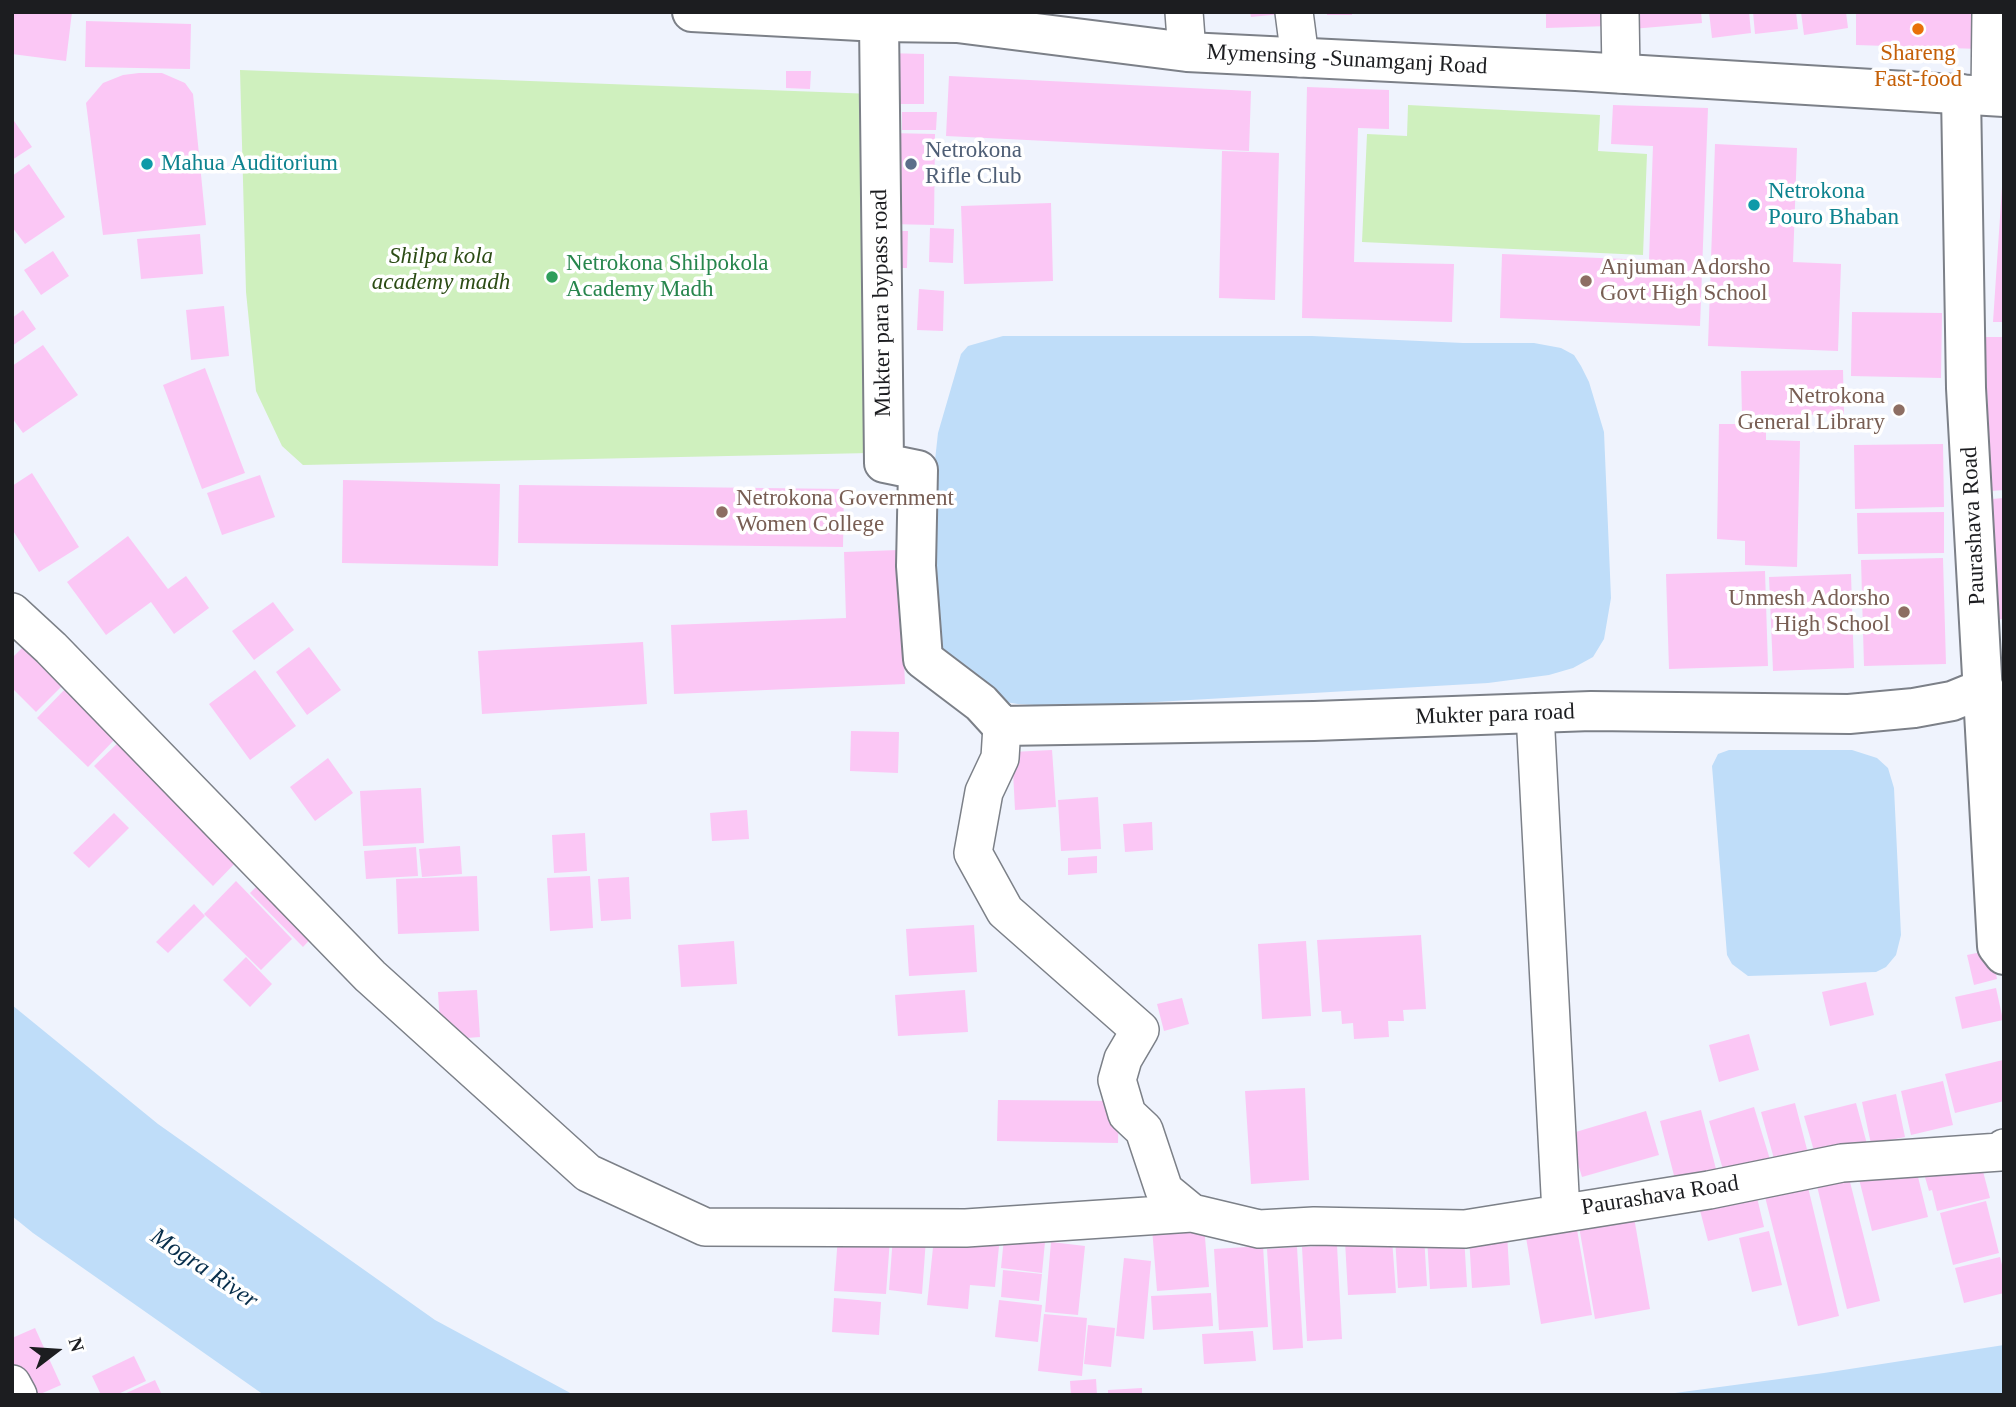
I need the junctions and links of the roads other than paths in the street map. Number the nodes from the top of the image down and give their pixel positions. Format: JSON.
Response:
{"nodes":[{"id":1,"x":692,"y":12,"type":"edge"},
{"id":2,"x":1184,"y":12,"type":"edge"},
{"id":3,"x":1294,"y":12,"type":"edge"},
{"id":4,"x":1620,"y":12,"type":"edge"},
{"id":5,"x":1991,"y":12,"type":"edge"},
{"id":6,"x":879,"y":17,"type":"edge"},
{"id":7,"x":956,"y":18,"type":"edge"},
{"id":8,"x":1186,"y":52,"type":"junction"},
{"id":9,"x":1300,"y":58,"type":"junction"},
{"id":10,"x":1621,"y":74,"type":"junction"},
{"id":11,"x":1985,"y":96,"type":"edge"},
{"id":12,"x":12,"y":612,"type":"edge"},
{"id":13,"x":1984,"y":688,"type":"junction"},
{"id":14,"x":1535,"y":713,"type":"junction"},
{"id":15,"x":1002,"y":726,"type":"junction"},
{"id":16,"x":2004,"y":955,"type":"edge"},
{"id":17,"x":2004,"y":1147,"type":"edge"},
{"id":18,"x":1192,"y":1213,"type":"junction"},
{"id":19,"x":1561,"y":1213,"type":"junction"},
{"id":20,"x":12,"y":1384,"type":"edge"},
{"id":21,"x":18,"y":1395,"type":"edge"}],
"edges":[{"from":1,"to":6,"type":"street","name":"Mymensing -Sunamganj Road"},
{"from":2,"to":8,"type":"street"},
{"from":3,"to":9,"type":"street"},
{"from":4,"to":10,"type":"street"},
{"from":5,"to":11,"type":"street"},
{"from":6,"to":7,"type":"street","name":"Mymensing -Sunamganj Road"},
{"from":6,"to":15,"type":"street","name":"Mukter para bypass road"},
{"from":7,"to":8,"type":"street","name":"Mymensing -Sunamganj Road"},
{"from":8,"to":9,"type":"street","name":"Mymensing -Sunamganj Road"},
{"from":9,"to":10,"type":"street","name":"Mymensing -Sunamganj Road"},
{"from":10,"to":11,"type":"street","name":"Mymensing -Sunamganj Road"},
{"from":11,"to":13,"type":"street","name":"Paurashava Road"},
{"from":12,"to":18,"type":"street"},
{"from":13,"to":14,"type":"street","name":"Mukter para road"},
{"from":13,"to":16,"type":"street","name":"Paurashava Road"},
{"from":14,"to":15,"type":"street","name":"Mukter para road"},
{"from":14,"to":19,"type":"street"},
{"from":15,"to":18,"type":"street"},
{"from":17,"to":19,"type":"street","name":"Paurashava Road"},
{"from":18,"to":19,"type":"street","name":"Paurashava Road"},
{"from":20,"to":21,"type":"street"}]}
